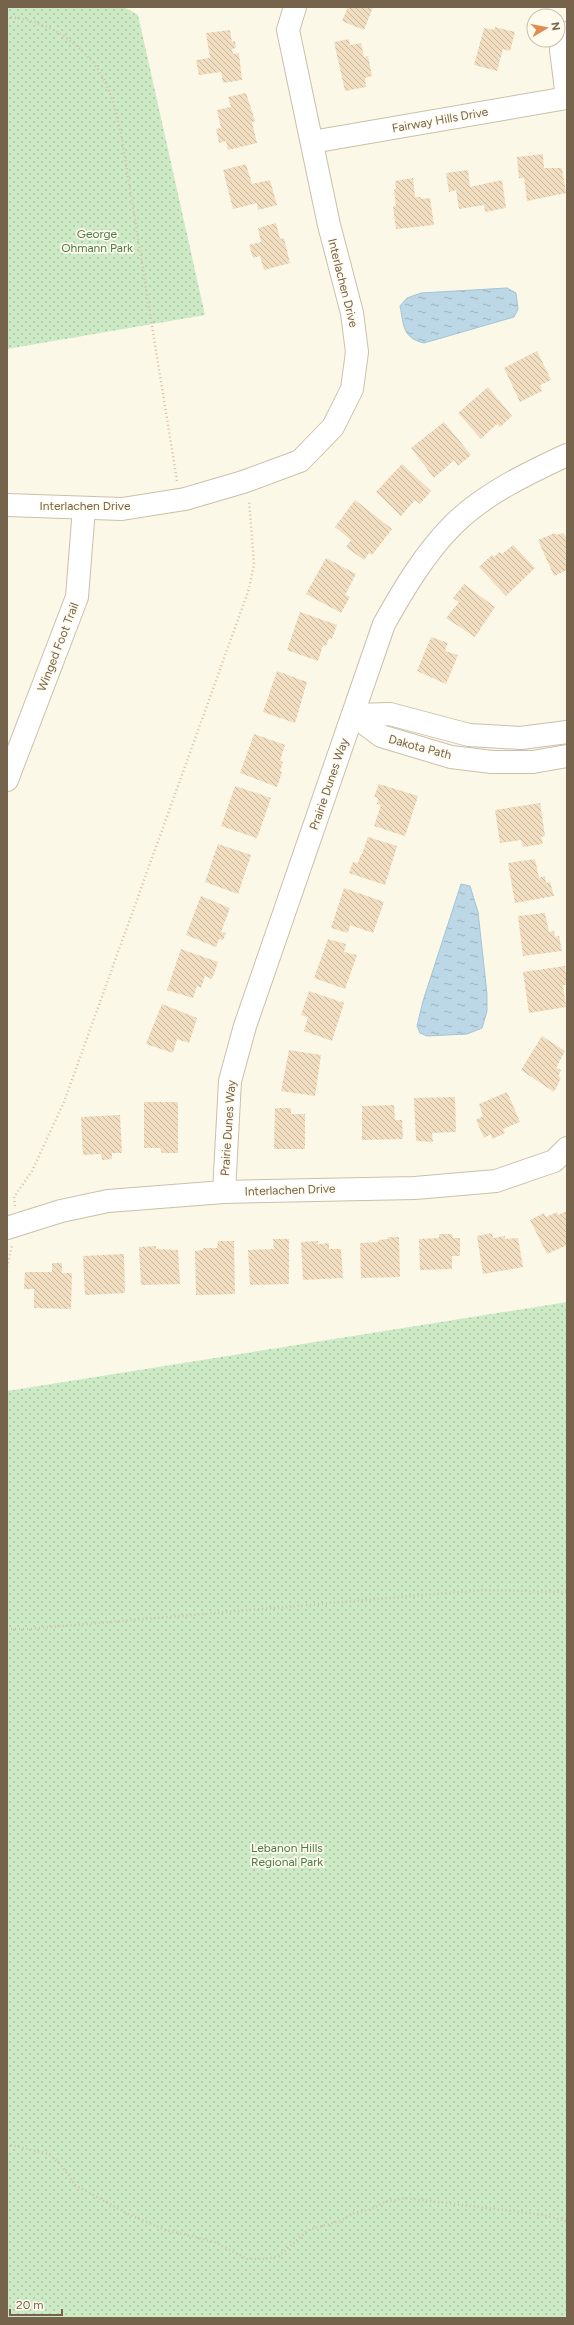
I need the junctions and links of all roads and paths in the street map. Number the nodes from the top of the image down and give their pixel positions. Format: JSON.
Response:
{"nodes":[{"id":1,"x":295,"y":7,"type":"edge"},
{"id":2,"x":7,"y":17,"type":"edge"},
{"id":3,"x":567,"y":33,"type":"edge"},
{"id":4,"x":567,"y":98,"type":"edge"},
{"id":5,"x":312,"y":142,"type":"junction"},
{"id":6,"x":567,"y":455,"type":"edge"},
{"id":7,"x":248,"y":480,"type":"junction"},
{"id":8,"x":180,"y":500,"type":"junction"},
{"id":9,"x":7,"y":505,"type":"edge"},
{"id":10,"x":84,"y":508,"type":"junction"},
{"id":11,"x":354,"y":714,"type":"junction"},
{"id":12,"x":567,"y":732,"type":"edge"},
{"id":13,"x":567,"y":756,"type":"edge"},
{"id":14,"x":7,"y":780,"type":"edge"},
{"id":15,"x":567,"y":1148,"type":"edge"},
{"id":16,"x":224,"y":1192,"type":"junction"},
{"id":17,"x":10,"y":1227,"type":"edge"},
{"id":18,"x":567,"y":1592,"type":"edge"},
{"id":19,"x":7,"y":1629,"type":"edge"},
{"id":20,"x":7,"y":2144,"type":"edge"},
{"id":21,"x":567,"y":2221,"type":"edge"}],
"edges":[{"from":1,"to":5,"type":"street","name":"Interlachen Drive"},
{"from":2,"to":8,"type":"path"},
{"from":3,"to":4,"type":"street"},
{"from":4,"to":5,"type":"street","name":"Fairway Hills Drive"},
{"from":5,"to":7,"type":"street","name":"Interlachen Drive"},
{"from":6,"to":11,"type":"street","name":"Prairie Dunes Way"},
{"from":7,"to":8,"type":"street","name":"Interlachen Drive"},
{"from":7,"to":17,"type":"path"},
{"from":8,"to":10,"type":"street","name":"Interlachen Drive"},
{"from":9,"to":10,"type":"street","name":"Interlachen Drive"},
{"from":10,"to":14,"type":"street","name":"Winged Foot Trail"},
{"from":11,"to":12,"type":"street","name":"Dakota Path"},
{"from":11,"to":13,"type":"street","name":"Dakota Path"},
{"from":11,"to":16,"type":"street","name":"Prairie Dunes Way"},
{"from":15,"to":16,"type":"street","name":"Interlachen Drive"},
{"from":16,"to":17,"type":"street","name":"Interlachen Drive"},
{"from":18,"to":19,"type":"path"},
{"from":20,"to":21,"type":"path"}]}
